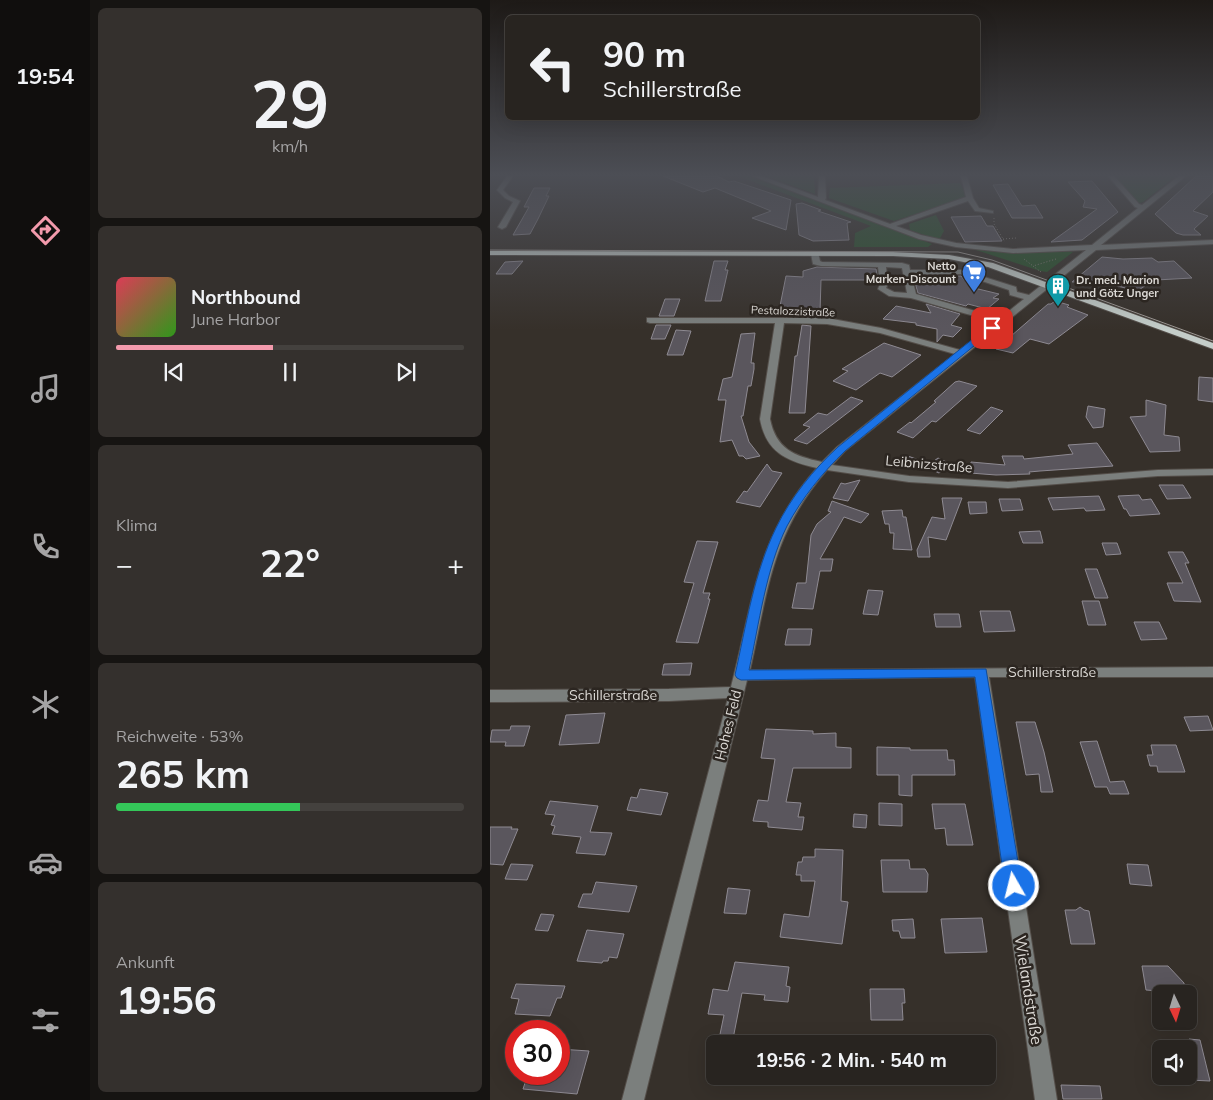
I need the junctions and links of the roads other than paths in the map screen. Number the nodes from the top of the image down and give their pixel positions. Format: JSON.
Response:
{"nodes":[{"id":1,"x":894,"y":227,"type":"edge"},
{"id":2,"x":1119,"y":227,"type":"edge"},
{"id":3,"x":1026,"y":242,"type":"dead end"},
{"id":4,"x":1213,"y":242,"type":"edge"},
{"id":5,"x":1094,"y":248,"type":"junction"},
{"id":6,"x":1031,"y":250,"type":"junction"},
{"id":7,"x":490,"y":253,"type":"edge"},
{"id":8,"x":816,"y":254,"type":"junction"},
{"id":9,"x":882,"y":264,"type":"junction"},
{"id":10,"x":908,"y":272,"type":"junction"},
{"id":11,"x":1047,"y":284,"type":"junction"},
{"id":12,"x":912,"y":296,"type":"junction"},
{"id":13,"x":1030,"y":298,"type":"junction"},
{"id":14,"x":650,"y":320,"type":"dead end"},
{"id":15,"x":780,"y":321,"type":"junction"},
{"id":16,"x":1002,"y":321,"type":"junction"},
{"id":17,"x":1213,"y":346,"type":"edge"},
{"id":18,"x":962,"y":352,"type":"junction"},
{"id":19,"x":823,"y":467,"type":"junction"},
{"id":20,"x":1213,"y":472,"type":"edge"},
{"id":21,"x":981,"y":672,"type":"junction"},
{"id":22,"x":1213,"y":672,"type":"edge"},
{"id":23,"x":741,"y":675,"type":"junction"},
{"id":24,"x":737,"y":692,"type":"junction"},
{"id":25,"x":490,"y":696,"type":"edge"},
{"id":26,"x":633,"y":1100,"type":"edge"},
{"id":27,"x":1046,"y":1100,"type":"edge"}],
"edges":[{"from":1,"to":6,"type":"street"},
{"from":2,"to":5,"type":"street","name":"Hohes Feld"},
{"from":3,"to":6,"type":"street"},
{"from":4,"to":5,"type":"street"},
{"from":5,"to":6,"type":"street"},
{"from":5,"to":11,"type":"street","name":"Hohes Feld"},
{"from":7,"to":8,"type":"main road"},
{"from":8,"to":9,"type":"street"},
{"from":8,"to":11,"type":"main road"},
{"from":9,"to":10,"type":"street"},
{"from":9,"to":12,"type":"street"},
{"from":10,"to":12,"type":"street"},
{"from":10,"to":13,"type":"street"},
{"from":11,"to":13,"type":"street","name":"Hohes Feld"},
{"from":11,"to":17,"type":"main road"},
{"from":12,"to":16,"type":"street"},
{"from":13,"to":16,"type":"street","name":"Hohes Feld"},
{"from":14,"to":15,"type":"street","name":"Pestalozzistraße"},
{"from":15,"to":18,"type":"street","name":"Pestalozzistraße"},
{"from":15,"to":19,"type":"street","name":"Leibnizstraße"},
{"from":16,"to":18,"type":"street","name":"Hohes Feld"},
{"from":18,"to":19,"type":"street","name":"Hohes Feld"},
{"from":19,"to":20,"type":"street","name":"Leibnizstraße"},
{"from":19,"to":23,"type":"street","name":"Hohes Feld"},
{"from":21,"to":22,"type":"street","name":"Schillerstraße"},
{"from":21,"to":23,"type":"street","name":"Schillerstraße"},
{"from":21,"to":27,"type":"street","name":"Wielandstraße"},
{"from":23,"to":24,"type":"street","name":"Hohes Feld"},
{"from":24,"to":25,"type":"street","name":"Schillerstraße"},
{"from":24,"to":26,"type":"street","name":"Hohes Feld"}]}
